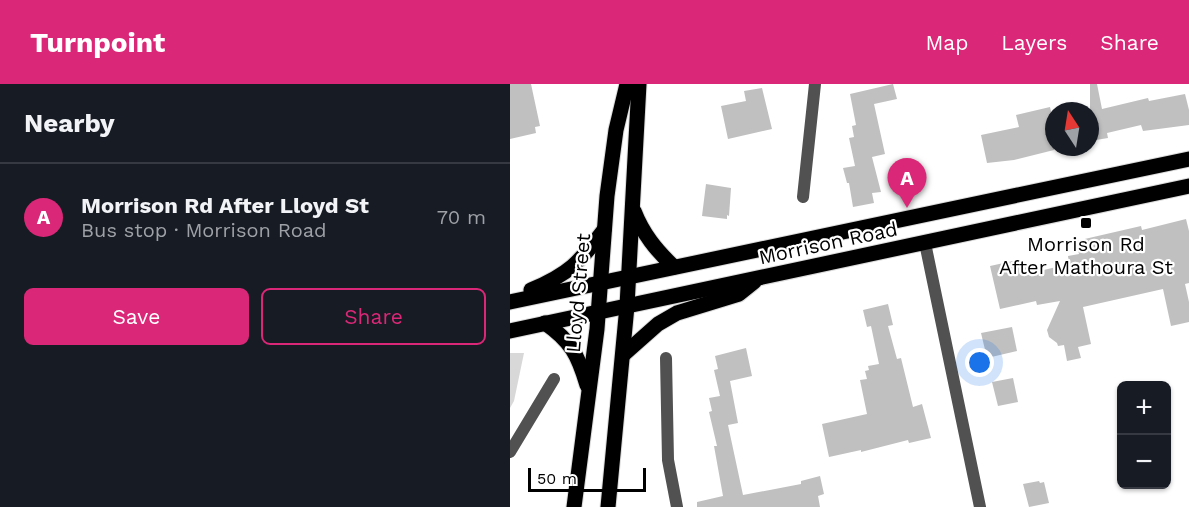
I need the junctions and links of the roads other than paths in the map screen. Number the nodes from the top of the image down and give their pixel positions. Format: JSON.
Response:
{"nodes":[{"id":1,"x":627,"y":84,"type":"edge"},
{"id":2,"x":639,"y":84,"type":"edge"},
{"id":3,"x":815,"y":84,"type":"edge"},
{"id":4,"x":1189,"y":159,"type":"edge"},
{"id":5,"x":1189,"y":186,"type":"edge"},
{"id":6,"x":803,"y":197,"type":"dead end"},
{"id":7,"x":632,"y":205,"type":"junction"},
{"id":8,"x":604,"y":230,"type":"junction"},
{"id":9,"x":925,"y":243,"type":"junction"},
{"id":10,"x":674,"y":267,"type":"junction"},
{"id":11,"x":628,"y":276,"type":"junction"},
{"id":12,"x":759,"y":279,"type":"junction"},
{"id":13,"x":600,"y":282,"type":"junction"},
{"id":14,"x":510,"y":302,"type":"edge"},
{"id":15,"x":627,"y":306,"type":"junction"},
{"id":16,"x":599,"y":312,"type":"junction"},
{"id":17,"x":545,"y":323,"type":"junction"},
{"id":18,"x":510,"y":331,"type":"edge"},
{"id":19,"x":623,"y":355,"type":"junction"},
{"id":20,"x":666,"y":358,"type":"dead end"},
{"id":21,"x":554,"y":379,"type":"dead end"},
{"id":22,"x":589,"y":391,"type":"junction"},
{"id":23,"x":510,"y":452,"type":"edge"},
{"id":24,"x":574,"y":507,"type":"edge"},
{"id":25,"x":608,"y":507,"type":"edge"},
{"id":26,"x":677,"y":507,"type":"edge"},
{"id":27,"x":980,"y":507,"type":"edge"}],
"edges":[{"from":1,"to":8,"type":"main road","name":"Lloyd Street"},
{"from":2,"to":7,"type":"main road"},
{"from":3,"to":6,"type":"street"},
{"from":4,"to":10,"type":"main road","name":"Morrison Road"},
{"from":5,"to":9,"type":"main road","name":"Morrison Road"},
{"from":7,"to":10,"type":"main road"},
{"from":7,"to":11,"type":"main road"},
{"from":8,"to":13,"type":"main road","name":"Lloyd Street"},
{"from":8,"to":14,"type":"main road"},
{"from":9,"to":12,"type":"main road","name":"Morrison Road"},
{"from":9,"to":27,"type":"street"},
{"from":10,"to":11,"type":"main road","name":"Morrison Road"},
{"from":11,"to":13,"type":"main road","name":"Morrison Road"},
{"from":11,"to":15,"type":"main road"},
{"from":12,"to":15,"type":"main road","name":"Morrison Road"},
{"from":12,"to":19,"type":"main road"},
{"from":13,"to":14,"type":"main road","name":"Morrison Road"},
{"from":13,"to":16,"type":"main road","name":"Lloyd Street"},
{"from":15,"to":16,"type":"main road","name":"Morrison Road"},
{"from":15,"to":19,"type":"main road"},
{"from":16,"to":17,"type":"main road","name":"Morrison Road"},
{"from":16,"to":22,"type":"main road","name":"Lloyd Street"},
{"from":17,"to":18,"type":"main road","name":"Morrison Road"},
{"from":17,"to":22,"type":"main road"},
{"from":19,"to":25,"type":"main road"},
{"from":20,"to":26,"type":"street"},
{"from":21,"to":23,"type":"street"},
{"from":22,"to":24,"type":"main road","name":"Lloyd Street"}]}
